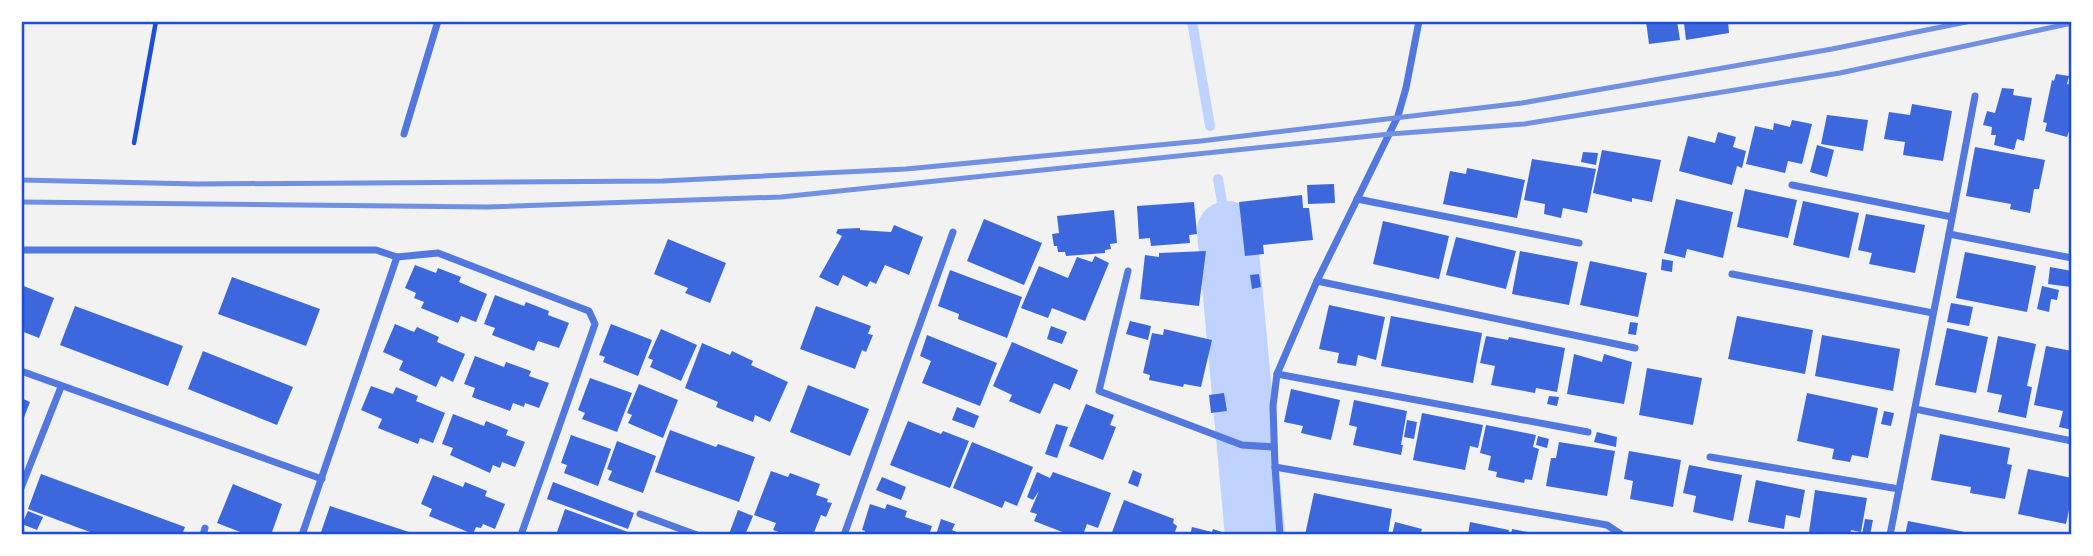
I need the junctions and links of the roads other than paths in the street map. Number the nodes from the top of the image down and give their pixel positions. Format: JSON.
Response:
{"nodes":[{"id":1,"x":438,"y":21,"type":"edge"},
{"id":2,"x":1419,"y":21,"type":"edge"},
{"id":3,"x":1975,"y":96,"type":"dead end"},
{"id":4,"x":404,"y":134,"type":"dead end"},
{"id":5,"x":1792,"y":185,"type":"dead end"},
{"id":6,"x":1357,"y":199,"type":"junction"},
{"id":7,"x":1952,"y":217,"type":"junction"},
{"id":8,"x":953,"y":232,"type":"dead end"},
{"id":9,"x":1949,"y":234,"type":"junction"},
{"id":10,"x":1579,"y":243,"type":"dead end"},
{"id":11,"x":21,"y":250,"type":"edge"},
{"id":12,"x":397,"y":257,"type":"junction"},
{"id":13,"x":2072,"y":258,"type":"edge"},
{"id":14,"x":1128,"y":271,"type":"dead end"},
{"id":15,"x":1732,"y":274,"type":"dead end"},
{"id":16,"x":1317,"y":281,"type":"junction"},
{"id":17,"x":1933,"y":313,"type":"junction"},
{"id":18,"x":1635,"y":348,"type":"dead end"},
{"id":19,"x":21,"y":371,"type":"edge"},
{"id":20,"x":1277,"y":374,"type":"junction"},
{"id":21,"x":61,"y":387,"type":"junction"},
{"id":22,"x":1915,"y":409,"type":"junction"},
{"id":23,"x":1588,"y":432,"type":"dead end"},
{"id":24,"x":2072,"y":441,"type":"edge"},
{"id":25,"x":1274,"y":447,"type":"junction"},
{"id":26,"x":1710,"y":457,"type":"dead end"},
{"id":27,"x":1275,"y":467,"type":"junction"},
{"id":28,"x":321,"y":479,"type":"junction"},
{"id":29,"x":21,"y":488,"type":"edge"},
{"id":30,"x":1899,"y":489,"type":"junction"},
{"id":31,"x":640,"y":514,"type":"dead end"},
{"id":32,"x":302,"y":535,"type":"edge"},
{"id":33,"x":522,"y":535,"type":"edge"},
{"id":34,"x":697,"y":535,"type":"edge"},
{"id":35,"x":844,"y":535,"type":"edge"},
{"id":36,"x":1280,"y":535,"type":"edge"},
{"id":37,"x":1622,"y":535,"type":"edge"},
{"id":38,"x":1890,"y":535,"type":"edge"}],
"edges":[{"from":1,"to":4,"type":"street"},
{"from":2,"to":6,"type":"street"},
{"from":3,"to":7,"type":"street"},
{"from":5,"to":7,"type":"street"},
{"from":6,"to":10,"type":"street"},
{"from":6,"to":16,"type":"street"},
{"from":7,"to":9,"type":"street"},
{"from":8,"to":35,"type":"street"},
{"from":9,"to":13,"type":"street"},
{"from":9,"to":17,"type":"street"},
{"from":11,"to":12,"type":"street"},
{"from":12,"to":28,"type":"street"},
{"from":12,"to":33,"type":"street"},
{"from":14,"to":25,"type":"street"},
{"from":15,"to":17,"type":"street"},
{"from":16,"to":18,"type":"street"},
{"from":16,"to":20,"type":"street"},
{"from":17,"to":22,"type":"street"},
{"from":19,"to":21,"type":"street"},
{"from":20,"to":23,"type":"street"},
{"from":20,"to":25,"type":"street"},
{"from":21,"to":28,"type":"street"},
{"from":21,"to":29,"type":"street"},
{"from":22,"to":24,"type":"street"},
{"from":22,"to":30,"type":"street"},
{"from":25,"to":27,"type":"street"},
{"from":26,"to":30,"type":"street"},
{"from":27,"to":36,"type":"street"},
{"from":27,"to":37,"type":"street"},
{"from":28,"to":32,"type":"street"},
{"from":30,"to":38,"type":"street"},
{"from":31,"to":34,"type":"street"}]}
